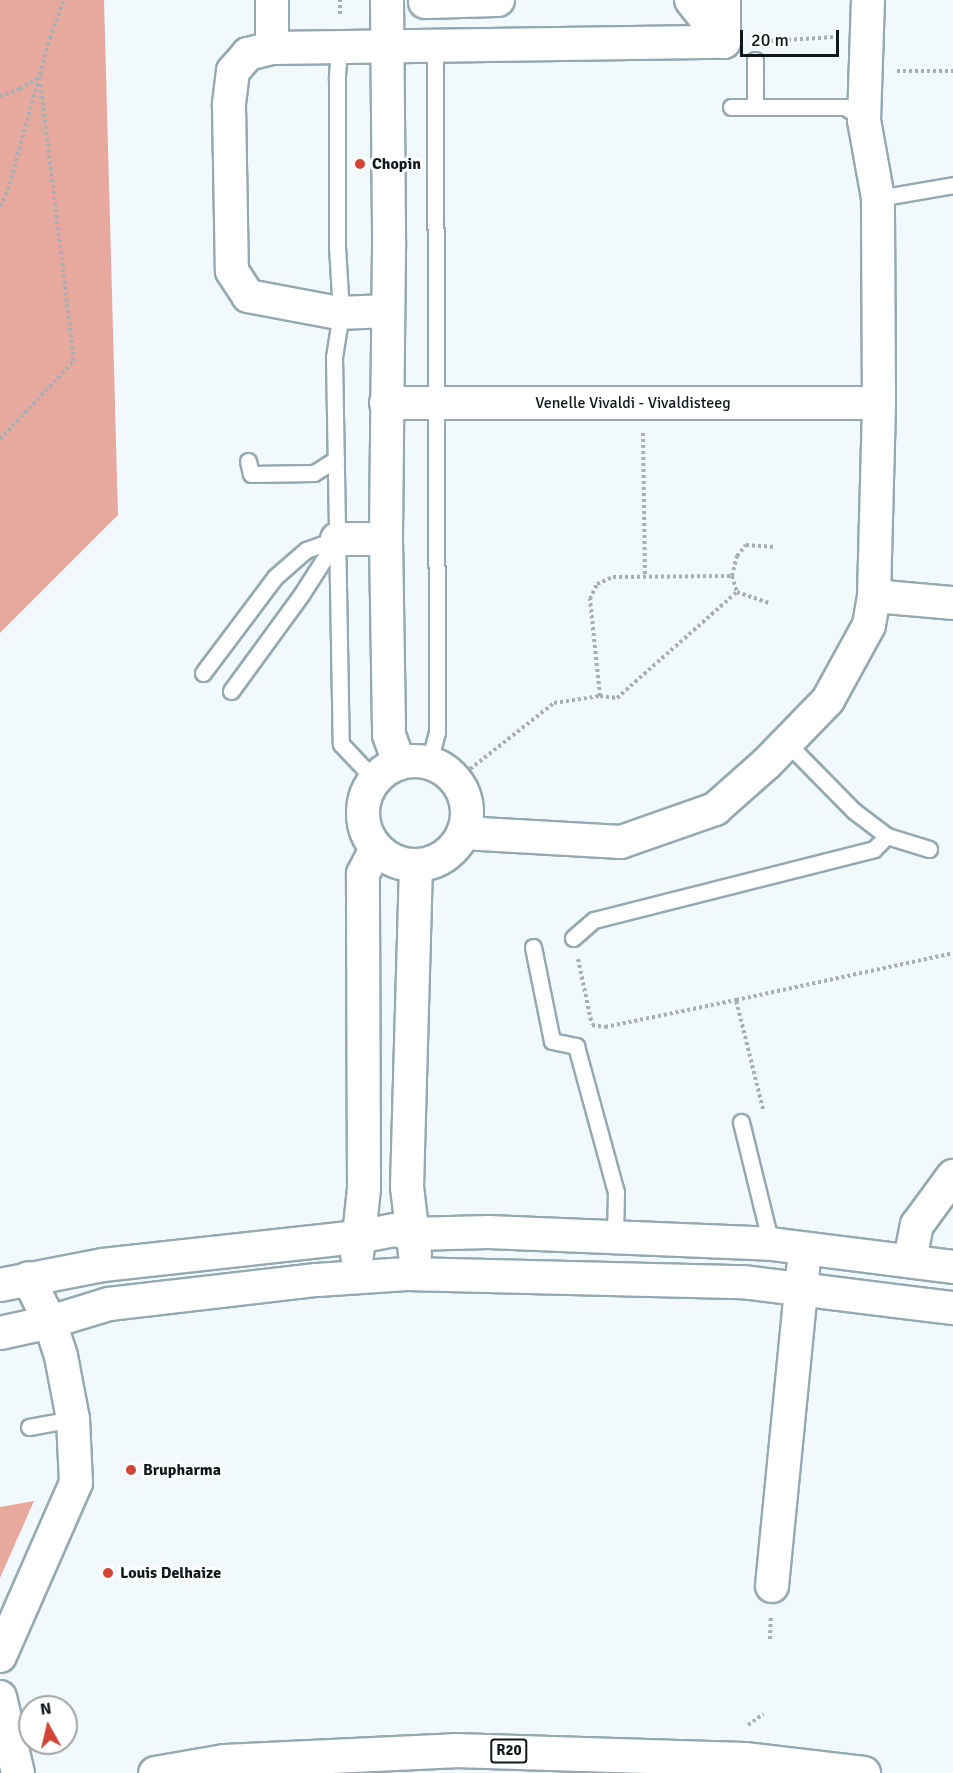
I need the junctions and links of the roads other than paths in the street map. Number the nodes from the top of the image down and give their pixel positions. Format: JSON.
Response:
{"nodes":[{"id":1,"x":272,"y":0,"type":"edge"},
{"id":2,"x":387,"y":0,"type":"edge"},
{"id":3,"x":498,"y":0,"type":"edge"},
{"id":4,"x":691,"y":0,"type":"edge"},
{"id":5,"x":724,"y":0,"type":"edge"},
{"id":6,"x":868,"y":0,"type":"edge"},
{"id":7,"x":425,"y":1,"type":"edge"},
{"id":8,"x":724,"y":42,"type":"junction"},
{"id":9,"x":435,"y":46,"type":"junction"},
{"id":10,"x":339,"y":47,"type":"junction"},
{"id":11,"x":387,"y":47,"type":"junction"},
{"id":12,"x":272,"y":48,"type":"junction"},
{"id":13,"x":755,"y":60,"type":"dead end"},
{"id":14,"x":731,"y":107,"type":"dead end"},
{"id":15,"x":755,"y":107,"type":"junction"},
{"id":16,"x":864,"y":120,"type":"junction"},
{"id":17,"x":953,"y":185,"type":"edge"},
{"id":18,"x":878,"y":198,"type":"junction"},
{"id":19,"x":388,"y":311,"type":"junction"},
{"id":20,"x":341,"y":313,"type":"junction"},
{"id":21,"x":386,"y":403,"type":"junction"},
{"id":22,"x":436,"y":403,"type":"junction"},
{"id":23,"x":879,"y":403,"type":"junction"},
{"id":24,"x":336,"y":459,"type":"junction"},
{"id":25,"x":248,"y":461,"type":"dead end"},
{"id":26,"x":337,"y":539,"type":"junction"},
{"id":27,"x":386,"y":539,"type":"junction"},
{"id":28,"x":874,"y":596,"type":"junction"},
{"id":29,"x":953,"y":603,"type":"edge"},
{"id":30,"x":203,"y":673,"type":"dead end"},
{"id":31,"x":231,"y":690,"type":"dead end"},
{"id":32,"x":787,"y":743,"type":"junction"},
{"id":33,"x":401,"y":768,"type":"junction"},
{"id":34,"x":463,"y":833,"type":"junction"},
{"id":35,"x":887,"y":837,"type":"junction"},
{"id":36,"x":376,"y":849,"type":"junction"},
{"id":37,"x":929,"y":849,"type":"dead end"},
{"id":38,"x":416,"y":865,"type":"junction"},
{"id":39,"x":573,"y":938,"type":"road end"},
{"id":40,"x":533,"y":946,"type":"dead end"},
{"id":41,"x":741,"y":1122,"type":"dead end"},
{"id":42,"x":953,"y":1176,"type":"edge"},
{"id":43,"x":411,"y":1234,"type":"junction"},
{"id":44,"x":358,"y":1237,"type":"junction"},
{"id":45,"x":615,"y":1237,"type":"junction"},
{"id":46,"x":771,"y":1244,"type":"junction"},
{"id":47,"x":805,"y":1249,"type":"junction"},
{"id":48,"x":910,"y":1260,"type":"junction"},
{"id":49,"x":953,"y":1267,"type":"edge"},
{"id":50,"x":407,"y":1274,"type":"junction"},
{"id":51,"x":366,"y":1277,"type":"junction"},
{"id":52,"x":14,"y":1282,"type":"edge"},
{"id":53,"x":801,"y":1288,"type":"junction"},
{"id":54,"x":953,"y":1308,"type":"edge"},
{"id":55,"x":50,"y":1322,"type":"junction"},
{"id":56,"x":0,"y":1333,"type":"edge"},
{"id":57,"x":73,"y":1419,"type":"junction"},
{"id":58,"x":29,"y":1428,"type":"dead end"},
{"id":59,"x":772,"y":1586,"type":"dead end"},
{"id":60,"x":0,"y":1656,"type":"edge"},
{"id":61,"x":0,"y":1697,"type":"edge"},
{"id":62,"x":18,"y":1773,"type":"edge"},
{"id":63,"x":155,"y":1773,"type":"edge"},
{"id":64,"x":863,"y":1773,"type":"edge"}],
"edges":[{"from":1,"to":12,"type":"street"},
{"from":2,"to":11,"type":"street"},
{"from":3,"to":7,"type":"street"},
{"from":4,"to":8,"type":"street"},
{"from":5,"to":8,"type":"street"},
{"from":6,"to":16,"type":"street"},
{"from":7,"to":11,"type":"street"},
{"from":8,"to":9,"type":"street"},
{"from":9,"to":11,"type":"street"},
{"from":9,"to":22,"type":"lane"},
{"from":10,"to":11,"type":"street"},
{"from":10,"to":12,"type":"street"},
{"from":10,"to":20,"type":"lane"},
{"from":11,"to":19,"type":"street"},
{"from":12,"to":20,"type":"street"},
{"from":13,"to":15,"type":"lane"},
{"from":14,"to":15,"type":"lane"},
{"from":15,"to":16,"type":"lane"},
{"from":16,"to":18,"type":"street"},
{"from":17,"to":18,"type":"lane"},
{"from":18,"to":23,"type":"street"},
{"from":19,"to":20,"type":"street"},
{"from":19,"to":21,"type":"street"},
{"from":20,"to":24,"type":"lane"},
{"from":21,"to":22,"type":"street","name":"Venelle Vivaldi - Vivaldisteeg"},
{"from":21,"to":27,"type":"street"},
{"from":22,"to":23,"type":"street","name":"Venelle Vivaldi - Vivaldisteeg"},
{"from":22,"to":33,"type":"lane"},
{"from":23,"to":28,"type":"street"},
{"from":24,"to":25,"type":"lane"},
{"from":24,"to":26,"type":"lane"},
{"from":26,"to":27,"type":"street"},
{"from":26,"to":30,"type":"lane"},
{"from":26,"to":31,"type":"lane"},
{"from":26,"to":33,"type":"lane"},
{"from":27,"to":33,"type":"street"},
{"from":28,"to":29,"type":"street"},
{"from":28,"to":32,"type":"street"},
{"from":32,"to":34,"type":"street"},
{"from":32,"to":35,"type":"lane"},
{"from":33,"to":34,"type":"street"},
{"from":33,"to":36,"type":"street"},
{"from":34,"to":38,"type":"street"},
{"from":35,"to":37,"type":"lane"},
{"from":35,"to":39,"type":"lane"},
{"from":36,"to":38,"type":"street"},
{"from":36,"to":44,"type":"street"},
{"from":38,"to":43,"type":"street"},
{"from":40,"to":45,"type":"lane"},
{"from":41,"to":46,"type":"lane"},
{"from":42,"to":48,"type":"street"},
{"from":43,"to":44,"type":"street"},
{"from":43,"to":45,"type":"street"},
{"from":43,"to":50,"type":"street"},
{"from":44,"to":51,"type":"street"},
{"from":44,"to":52,"type":"street"},
{"from":45,"to":46,"type":"street"},
{"from":46,"to":47,"type":"street"},
{"from":47,"to":48,"type":"street"},
{"from":47,"to":53,"type":"street"},
{"from":48,"to":49,"type":"street"},
{"from":50,"to":51,"type":"street"},
{"from":50,"to":53,"type":"street"},
{"from":51,"to":55,"type":"street"},
{"from":52,"to":55,"type":"street"},
{"from":53,"to":54,"type":"street"},
{"from":53,"to":59,"type":"street"},
{"from":55,"to":56,"type":"street"},
{"from":55,"to":57,"type":"street"},
{"from":57,"to":58,"type":"lane"},
{"from":57,"to":60,"type":"street"},
{"from":61,"to":62,"type":"street"},
{"from":63,"to":64,"type":"main road","number":"R20"}]}
